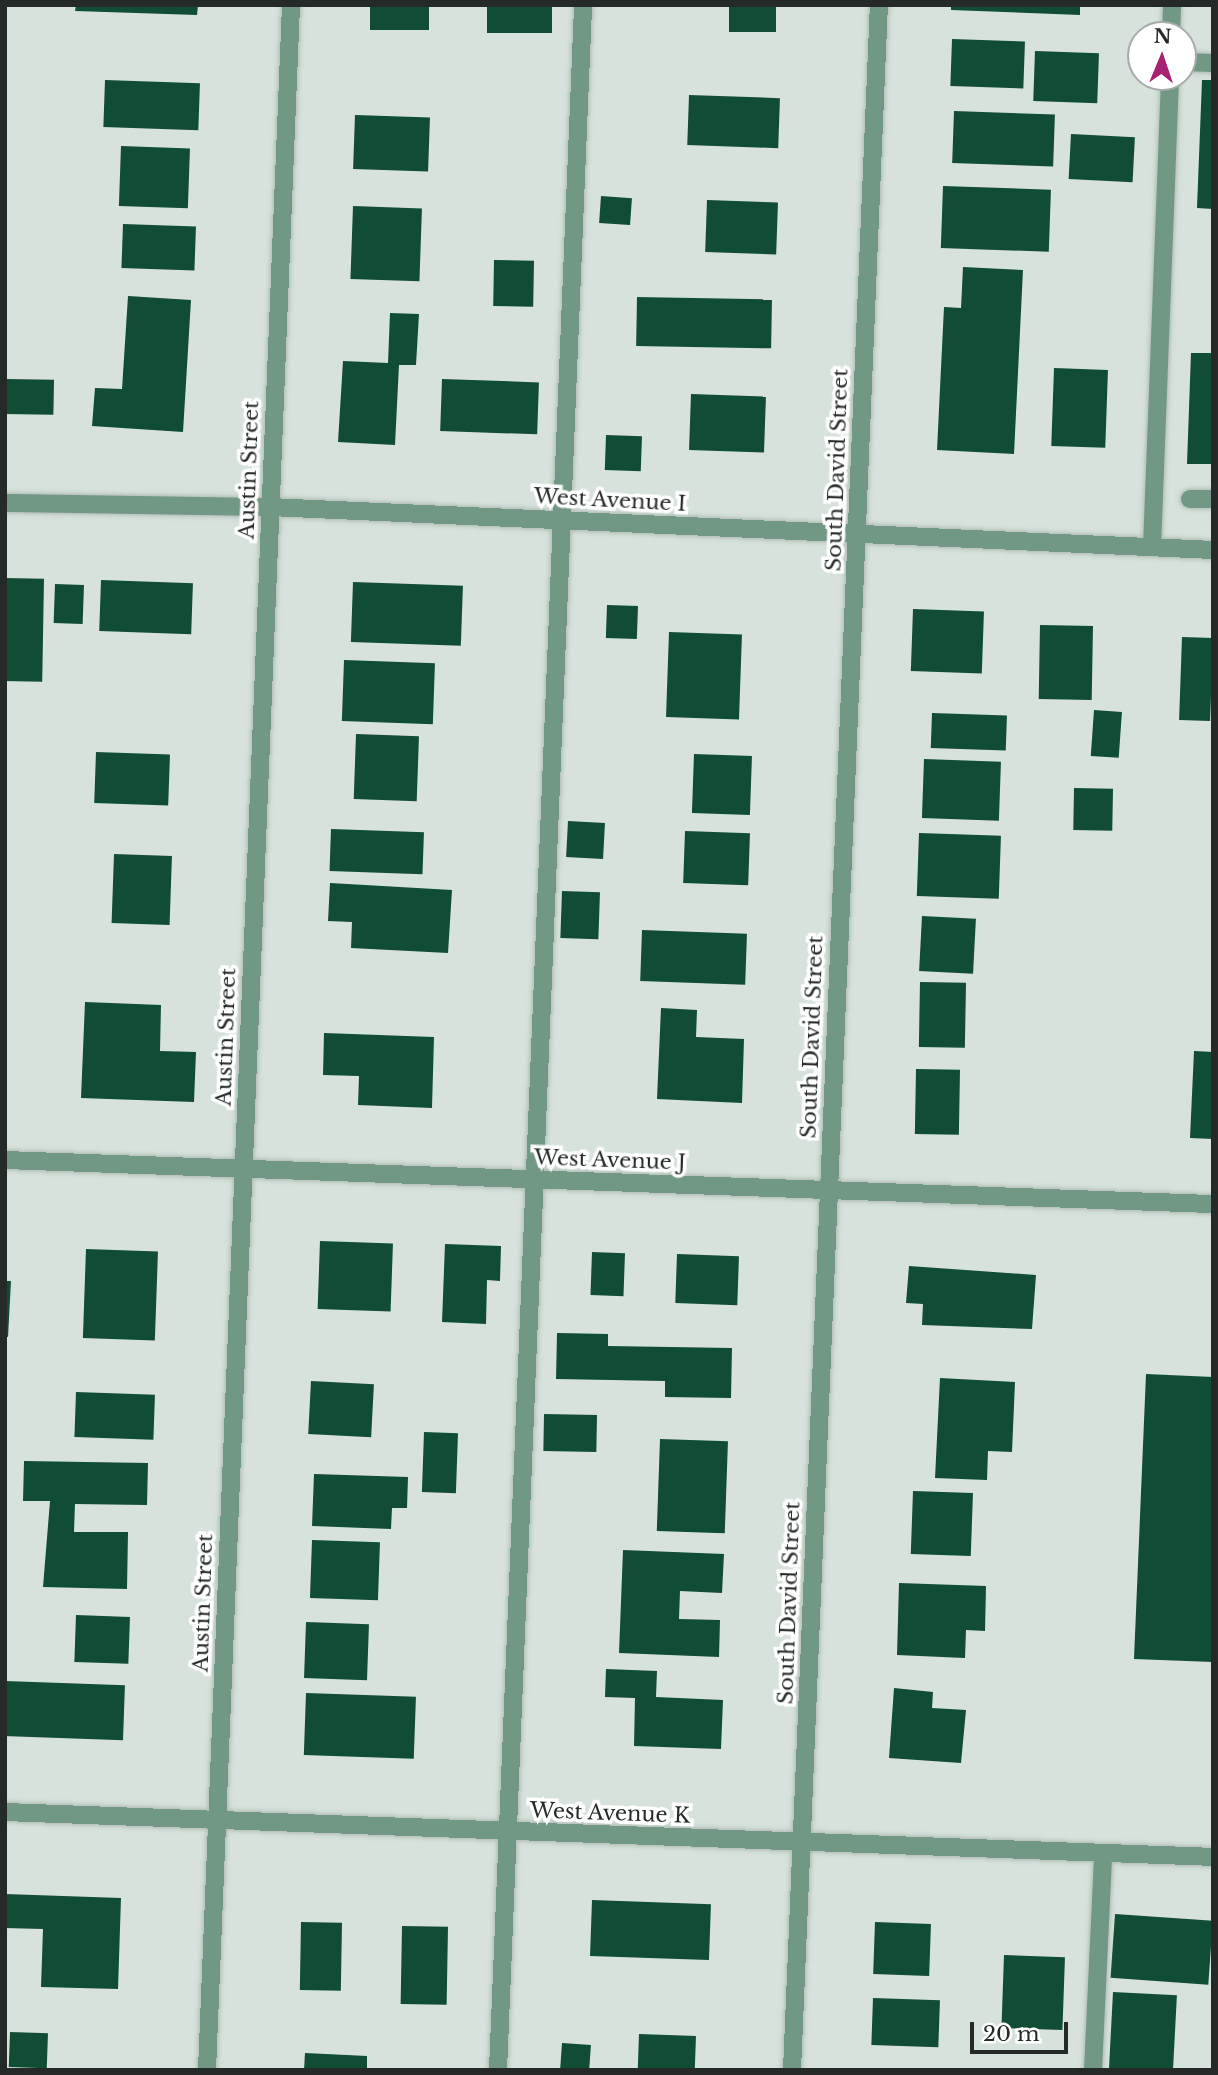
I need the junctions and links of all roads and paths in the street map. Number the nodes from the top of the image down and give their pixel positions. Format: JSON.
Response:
{"nodes":[{"id":1,"x":291,"y":5,"type":"edge"},
{"id":2,"x":583,"y":5,"type":"edge"},
{"id":3,"x":879,"y":5,"type":"edge"},
{"id":4,"x":1169,"y":91,"type":"edge"},
{"id":5,"x":1190,"y":499,"type":"dead end"},
{"id":6,"x":1213,"y":499,"type":"edge"},
{"id":7,"x":5,"y":503,"type":"edge"},
{"id":8,"x":270,"y":507,"type":"junction"},
{"id":9,"x":562,"y":521,"type":"junction"},
{"id":10,"x":857,"y":535,"type":"junction"},
{"id":11,"x":1152,"y":547,"type":"junction"},
{"id":12,"x":1213,"y":550,"type":"edge"},
{"id":13,"x":5,"y":1160,"type":"edge"},
{"id":14,"x":243,"y":1170,"type":"junction"},
{"id":15,"x":535,"y":1180,"type":"junction"},
{"id":16,"x":829,"y":1191,"type":"junction"},
{"id":17,"x":1213,"y":1204,"type":"edge"},
{"id":18,"x":5,"y":1812,"type":"edge"},
{"id":19,"x":217,"y":1821,"type":"junction"},
{"id":20,"x":508,"y":1832,"type":"junction"},
{"id":21,"x":801,"y":1844,"type":"junction"},
{"id":22,"x":1102,"y":1854,"type":"junction"},
{"id":23,"x":1213,"y":1857,"type":"edge"},
{"id":24,"x":207,"y":2070,"type":"edge"},
{"id":25,"x":498,"y":2070,"type":"edge"},
{"id":26,"x":792,"y":2070,"type":"edge"},
{"id":27,"x":1093,"y":2070,"type":"edge"}],
"edges":[{"from":1,"to":8,"type":"street","name":"Austin Street"},
{"from":2,"to":9,"type":"street"},
{"from":3,"to":10,"type":"street","name":"South David Street"},
{"from":4,"to":11,"type":"street"},
{"from":5,"to":6,"type":"street"},
{"from":7,"to":8,"type":"street","name":"West Avenue I"},
{"from":8,"to":9,"type":"street","name":"West Avenue I"},
{"from":8,"to":14,"type":"street","name":"Austin Street"},
{"from":9,"to":10,"type":"street","name":"West Avenue I"},
{"from":9,"to":15,"type":"street"},
{"from":10,"to":11,"type":"street","name":"West Avenue I"},
{"from":10,"to":16,"type":"street","name":"South David Street"},
{"from":11,"to":12,"type":"street","name":"West Avenue I"},
{"from":13,"to":14,"type":"street","name":"West Avenue J"},
{"from":14,"to":15,"type":"street","name":"West Avenue J"},
{"from":14,"to":19,"type":"street","name":"Austin Street"},
{"from":15,"to":16,"type":"street","name":"West Avenue J"},
{"from":15,"to":20,"type":"street"},
{"from":16,"to":17,"type":"street","name":"West Avenue J"},
{"from":16,"to":21,"type":"street","name":"South David Street"},
{"from":18,"to":19,"type":"street","name":"West Avenue K"},
{"from":19,"to":20,"type":"street","name":"West Avenue K"},
{"from":19,"to":24,"type":"street","name":"Austin Street"},
{"from":20,"to":21,"type":"street","name":"West Avenue K"},
{"from":20,"to":25,"type":"street"},
{"from":21,"to":22,"type":"street","name":"West Avenue K"},
{"from":21,"to":26,"type":"street","name":"South David Street"},
{"from":22,"to":23,"type":"street","name":"West Avenue K"},
{"from":22,"to":27,"type":"street"}]}
